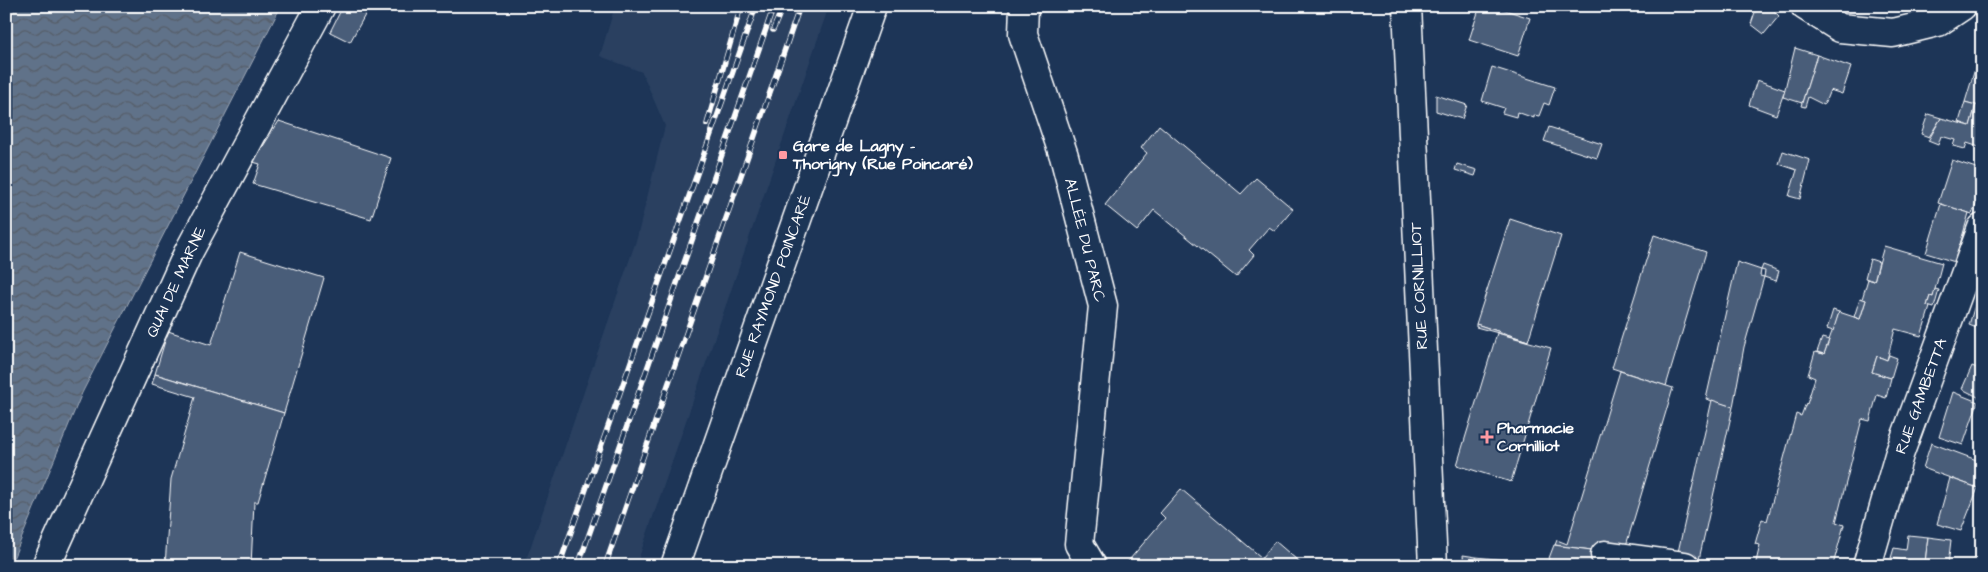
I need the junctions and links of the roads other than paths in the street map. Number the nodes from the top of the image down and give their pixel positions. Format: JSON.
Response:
{"nodes":[{"id":1,"x":321,"y":6,"type":"edge"},
{"id":2,"x":872,"y":6,"type":"edge"},
{"id":3,"x":1024,"y":6,"type":"edge"},
{"id":4,"x":1407,"y":6,"type":"edge"},
{"id":5,"x":1805,"y":6,"type":"edge"},
{"id":6,"x":1962,"y":6,"type":"edge"},
{"id":7,"x":1982,"y":228,"type":"edge"},
{"id":8,"x":1620,"y":559,"type":"edge"},
{"id":9,"x":46,"y":566,"type":"edge"},
{"id":10,"x":676,"y":566,"type":"edge"},
{"id":11,"x":1092,"y":566,"type":"edge"},
{"id":12,"x":1433,"y":566,"type":"edge"},
{"id":13,"x":1685,"y":566,"type":"edge"},
{"id":14,"x":1867,"y":566,"type":"edge"}],
"edges":[{"from":1,"to":9,"type":"street","name":"QUAI DE MARNE"},
{"from":2,"to":10,"type":"street","name":"RUE RAYMOND POINCARÉ"},
{"from":3,"to":11,"type":"street","name":"ALLÉE DU PARC"},
{"from":4,"to":12,"type":"street","name":"RUE CORNILLIOT"},
{"from":5,"to":6,"type":"street"},
{"from":7,"to":14,"type":"street","name":"RUE GAMBETTA"},
{"from":8,"to":13,"type":"street"}]}
